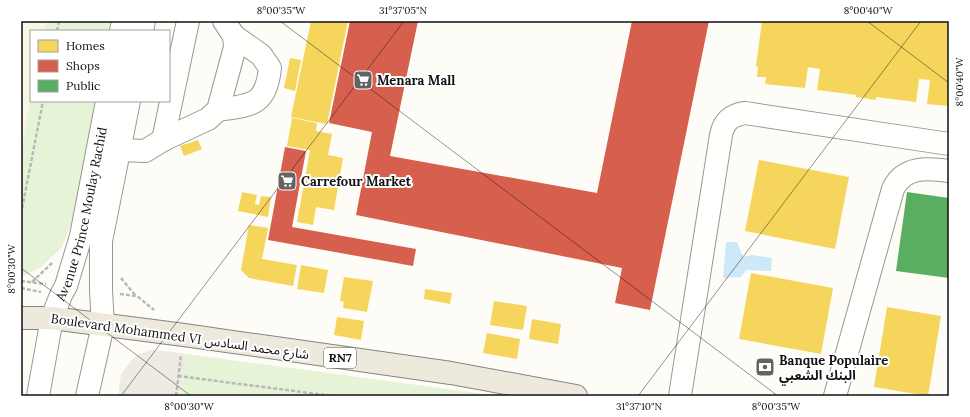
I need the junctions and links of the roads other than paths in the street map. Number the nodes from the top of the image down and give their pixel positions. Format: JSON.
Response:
{"nodes":[{"id":1,"x":188,"y":21,"type":"edge"},
{"id":2,"x":229,"y":28,"type":"edge"},
{"id":3,"x":107,"y":102,"type":"edge"},
{"id":4,"x":129,"y":102,"type":"edge"},
{"id":5,"x":218,"y":110,"type":"junction"},
{"id":6,"x":163,"y":140,"type":"junction"},
{"id":7,"x":949,"y":144,"type":"edge"},
{"id":8,"x":120,"y":150,"type":"junction"},
{"id":9,"x":949,"y":171,"type":"edge"},
{"id":10,"x":21,"y":318,"type":"edge"},
{"id":11,"x":52,"y":318,"type":"junction"},
{"id":12,"x":103,"y":325,"type":"junction"},
{"id":13,"x":38,"y":396,"type":"edge"},
{"id":14,"x":87,"y":396,"type":"edge"},
{"id":15,"x":576,"y":396,"type":"edge"},
{"id":16,"x":680,"y":396,"type":"edge"},
{"id":17,"x":835,"y":396,"type":"edge"}],
"edges":[{"from":1,"to":6,"type":"street"},
{"from":2,"to":5,"type":"street"},
{"from":2,"to":5,"type":"street"},
{"from":3,"to":11,"type":"street","name":"Avenue Prince Moulay Rachid"},
{"from":4,"to":8,"type":"street","name":"Avenue Prince Moulay Rachid"},
{"from":5,"to":6,"type":"street"},
{"from":6,"to":8,"type":"street"},
{"from":7,"to":16,"type":"street"},
{"from":8,"to":12,"type":"street","name":"Avenue Prince Moulay Rachid"},
{"from":9,"to":17,"type":"street"},
{"from":10,"to":11,"type":"main road","name":"Boulevard Mohammed VI شارع محمد السادس","number":"RN7"},
{"from":11,"to":12,"type":"main road","name":"Boulevard Mohammed VI شارع محمد السادس","number":"RN7"},
{"from":11,"to":13,"type":"street","name":"Avenue Prince Moulay Rachid"},
{"from":12,"to":14,"type":"street","name":"Avenue Prince Moulay Rachid"},
{"from":12,"to":15,"type":"main road","name":"Boulevard Mohammed VI شارع محمد السادس","number":"RN7"}]}
